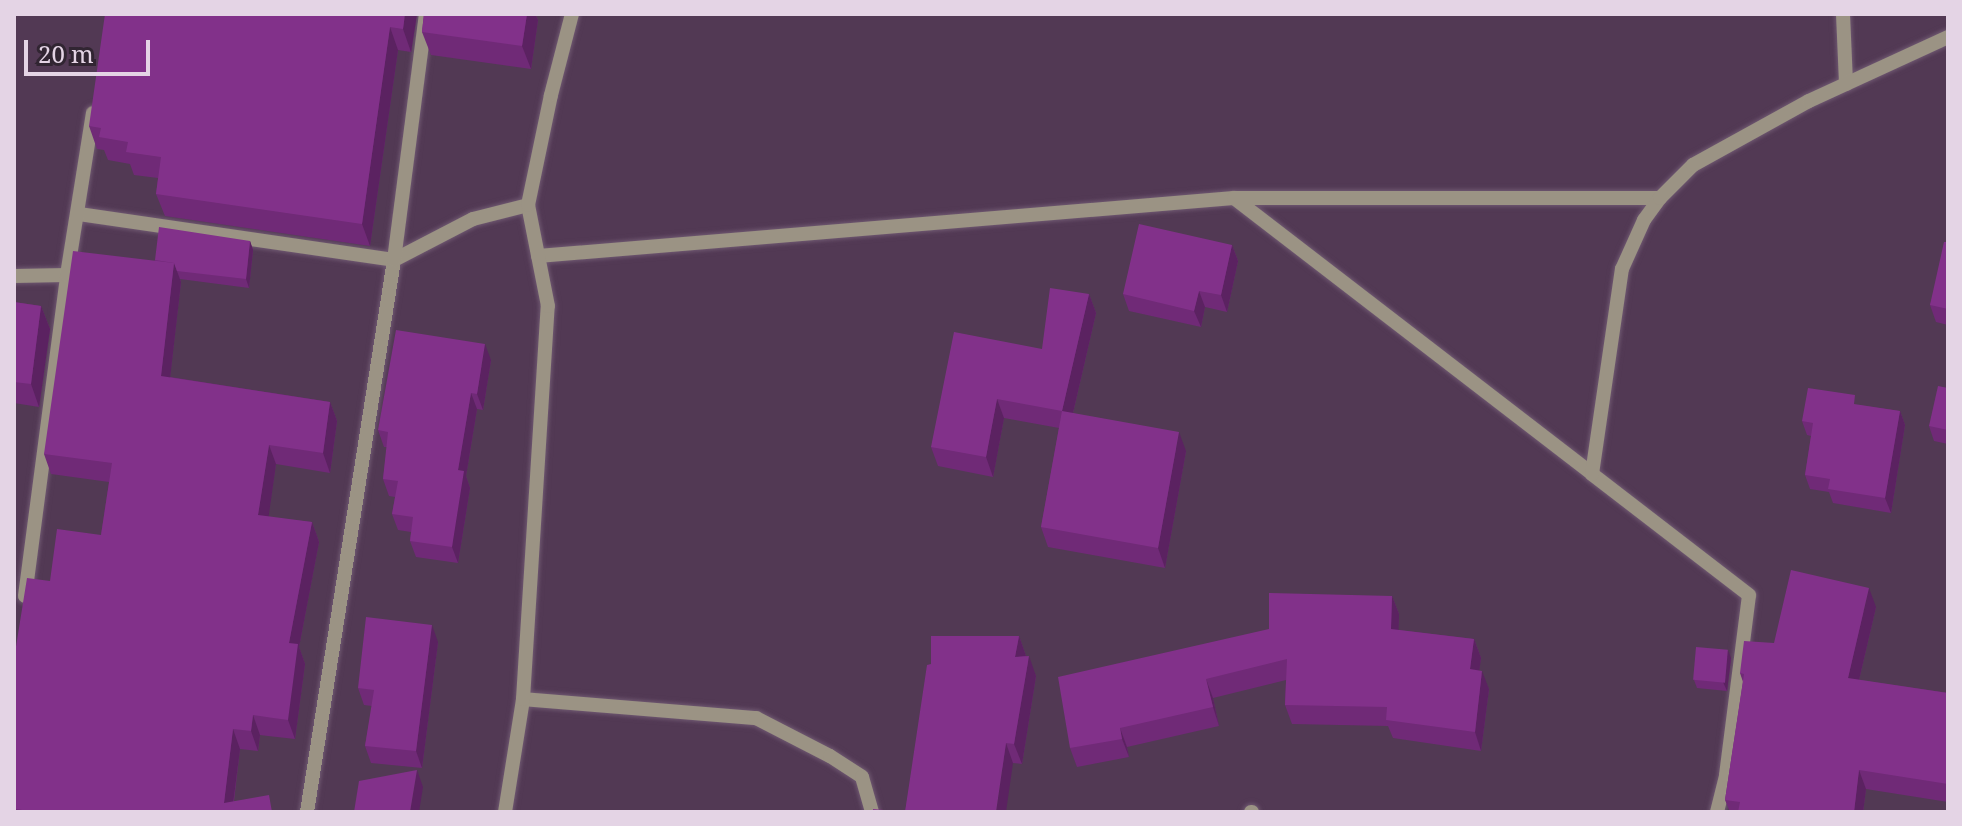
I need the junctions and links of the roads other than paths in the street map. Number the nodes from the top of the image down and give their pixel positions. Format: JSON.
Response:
{"nodes":[{"id":1,"x":426,"y":14,"type":"edge"},
{"id":2,"x":572,"y":14,"type":"edge"},
{"id":3,"x":1843,"y":14,"type":"edge"},
{"id":4,"x":1948,"y":37,"type":"edge"},
{"id":5,"x":1846,"y":84,"type":"junction"},
{"id":6,"x":97,"y":91,"type":"edge"},
{"id":7,"x":1234,"y":198,"type":"junction"},
{"id":8,"x":1660,"y":198,"type":"junction"},
{"id":9,"x":528,"y":205,"type":"junction"},
{"id":10,"x":79,"y":214,"type":"junction"},
{"id":11,"x":538,"y":256,"type":"junction"},
{"id":12,"x":394,"y":260,"type":"junction"},
{"id":13,"x":67,"y":275,"type":"junction"},
{"id":14,"x":14,"y":276,"type":"edge"},
{"id":15,"x":1592,"y":474,"type":"junction"},
{"id":16,"x":24,"y":606,"type":"edge"},
{"id":17,"x":523,"y":699,"type":"junction"},
{"id":18,"x":307,"y":812,"type":"edge"},
{"id":19,"x":505,"y":812,"type":"edge"},
{"id":20,"x":872,"y":812,"type":"edge"},
{"id":21,"x":1717,"y":812,"type":"edge"}],
"edges":[{"from":1,"to":12,"type":"street"},
{"from":2,"to":9,"type":"street"},
{"from":3,"to":5,"type":"street"},
{"from":4,"to":5,"type":"street"},
{"from":5,"to":8,"type":"street"},
{"from":6,"to":10,"type":"street"},
{"from":7,"to":8,"type":"street"},
{"from":7,"to":11,"type":"street"},
{"from":7,"to":15,"type":"street"},
{"from":8,"to":15,"type":"street"},
{"from":9,"to":11,"type":"street"},
{"from":9,"to":12,"type":"street"},
{"from":10,"to":12,"type":"street"},
{"from":10,"to":13,"type":"street"},
{"from":11,"to":17,"type":"street"},
{"from":12,"to":18,"type":"street"},
{"from":13,"to":14,"type":"street"},
{"from":13,"to":16,"type":"street"},
{"from":15,"to":21,"type":"street"},
{"from":17,"to":19,"type":"street"},
{"from":17,"to":20,"type":"street"}]}
